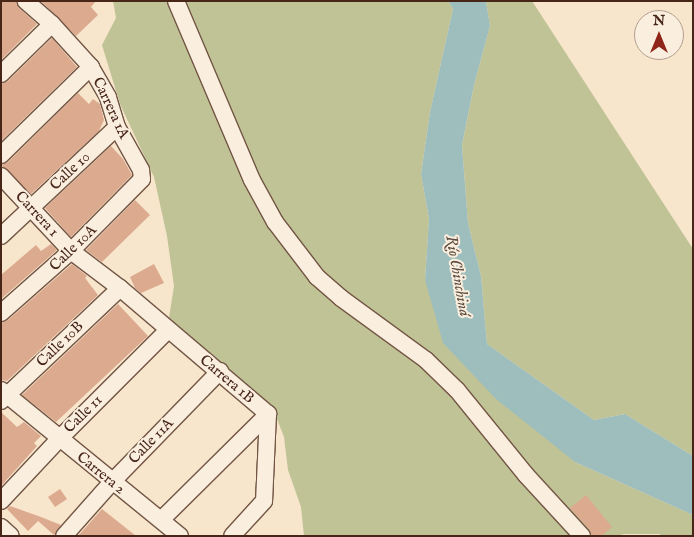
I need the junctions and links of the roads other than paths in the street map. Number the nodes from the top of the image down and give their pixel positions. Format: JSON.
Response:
{"nodes":[{"id":1,"x":26,"y":1,"type":"edge"},
{"id":2,"x":176,"y":1,"type":"edge"},
{"id":3,"x":52,"y":24,"type":"junction"},
{"id":4,"x":91,"y":67,"type":"junction"},
{"id":5,"x":1,"y":74,"type":"edge"},
{"id":6,"x":117,"y":126,"type":"junction"},
{"id":7,"x":1,"y":155,"type":"edge"},
{"id":8,"x":1,"y":176,"type":"edge"},
{"id":9,"x":142,"y":179,"type":"joint"},
{"id":10,"x":31,"y":208,"type":"junction"},
{"id":11,"x":1,"y":236,"type":"edge"},
{"id":12,"x":71,"y":251,"type":"junction"},
{"id":13,"x":120,"y":288,"type":"junction"},
{"id":14,"x":1,"y":313,"type":"edge"},
{"id":15,"x":168,"y":330,"type":"junction"},
{"id":16,"x":220,"y":371,"type":"junction"},
{"id":17,"x":3,"y":395,"type":"edge"},
{"id":18,"x":268,"y":414,"type":"junction"},
{"id":19,"x":59,"y":439,"type":"junction"},
{"id":20,"x":112,"y":482,"type":"junction"},
{"id":21,"x":1,"y":501,"type":"edge"},
{"id":22,"x":1,"y":527,"type":"edge"},
{"id":23,"x":168,"y":530,"type":"edge"},
{"id":24,"x":11,"y":536,"type":"edge"},
{"id":25,"x":64,"y":536,"type":"edge"},
{"id":26,"x":232,"y":536,"type":"edge"},
{"id":27,"x":582,"y":536,"type":"edge"}],
"edges":[{"from":1,"to":3,"type":"street","name":"Carrera 1A"},
{"from":2,"to":27,"type":"street"},
{"from":3,"to":4,"type":"street","name":"Carrera 1A"},
{"from":3,"to":5,"type":"street"},
{"from":4,"to":6,"type":"street","name":"Carrera 1A"},
{"from":4,"to":7,"type":"street"},
{"from":6,"to":9,"type":"street","name":"Carrera 1A"},
{"from":6,"to":10,"type":"street","name":"Calle 10"},
{"from":8,"to":10,"type":"street","name":"Carrera 1"},
{"from":9,"to":12,"type":"street","name":"Calle 10A"},
{"from":10,"to":11,"type":"street","name":"Calle 10"},
{"from":10,"to":12,"type":"street","name":"Carrera 1"},
{"from":12,"to":13,"type":"street","name":"Carrera 1"},
{"from":12,"to":14,"type":"street","name":"Calle 10A"},
{"from":13,"to":15,"type":"street","name":"Carrera 1B"},
{"from":13,"to":17,"type":"street","name":"Calle 10B"},
{"from":15,"to":16,"type":"street","name":"Carrera 1B"},
{"from":15,"to":19,"type":"street","name":"Calle 11"},
{"from":16,"to":18,"type":"street","name":"Carrera 1B"},
{"from":16,"to":20,"type":"street","name":"Calle 11A"},
{"from":17,"to":19,"type":"street","name":"Carrera 2"},
{"from":18,"to":23,"type":"street"},
{"from":18,"to":26,"type":"street","name":"Carrera 1B"},
{"from":19,"to":20,"type":"street","name":"Carrera 2"},
{"from":19,"to":21,"type":"street","name":"Calle 11"},
{"from":20,"to":23,"type":"street","name":"Carrera 2"},
{"from":20,"to":25,"type":"street","name":"Calle 11A"},
{"from":22,"to":24,"type":"street"}]}
